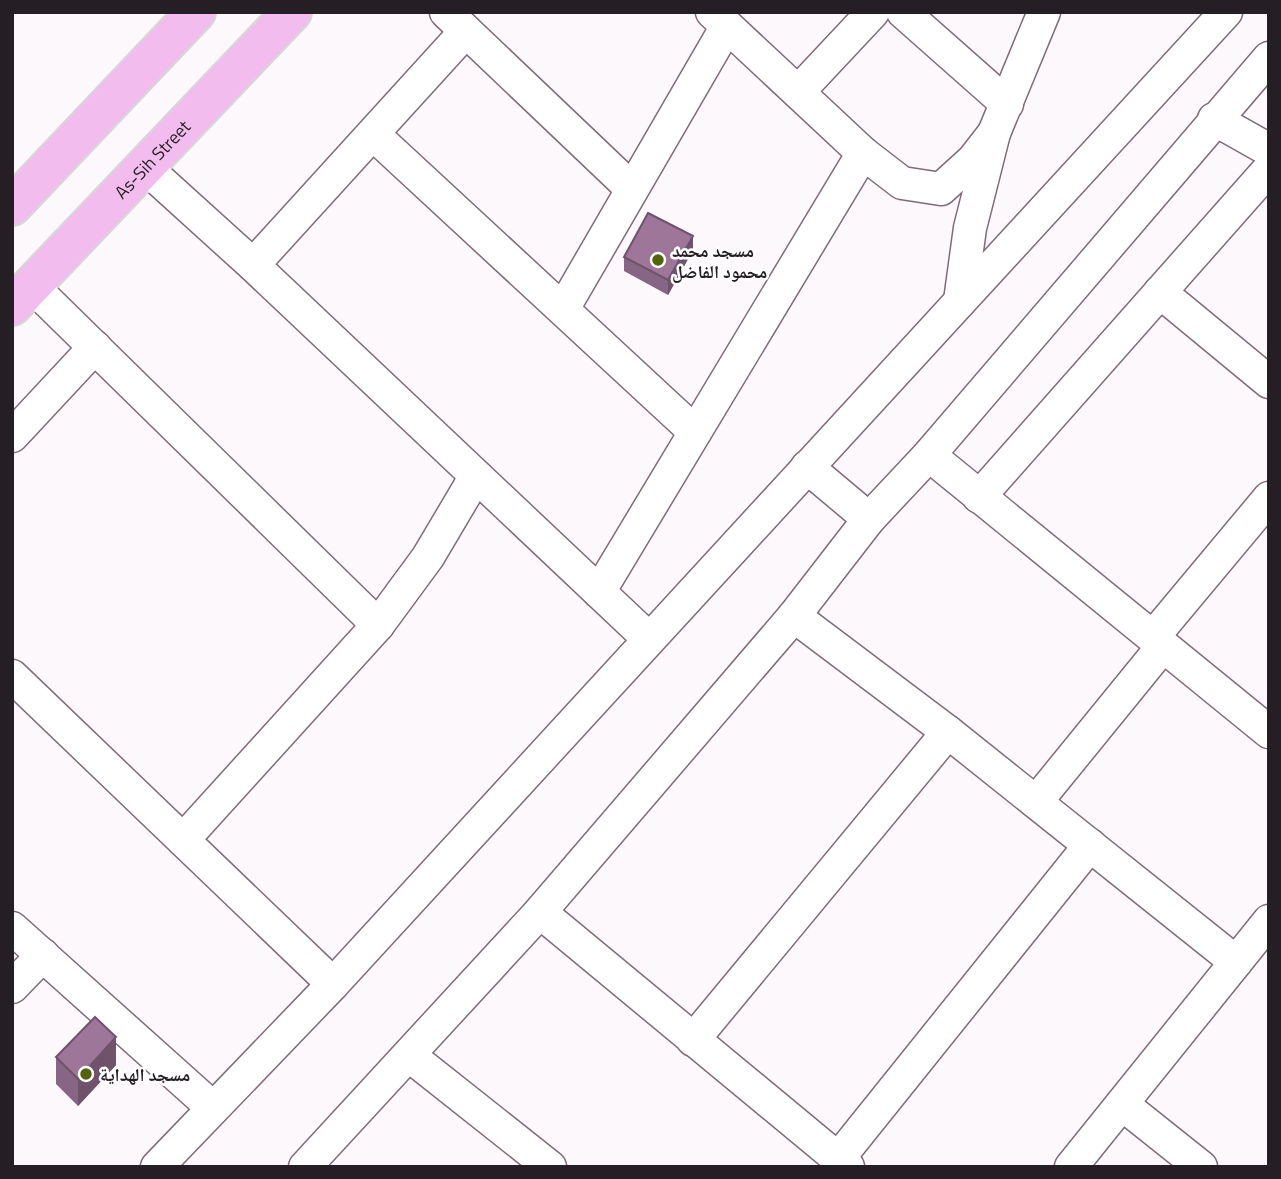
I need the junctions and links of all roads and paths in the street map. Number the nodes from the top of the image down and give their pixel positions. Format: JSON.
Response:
{"nodes":[{"id":1,"x":196,"y":12,"type":"edge"},
{"id":2,"x":292,"y":12,"type":"edge"},
{"id":3,"x":873,"y":12,"type":"edge"},
{"id":4,"x":903,"y":12,"type":"edge"},
{"id":5,"x":1044,"y":12,"type":"edge"},
{"id":6,"x":1226,"y":12,"type":"edge"},
{"id":7,"x":719,"y":19,"type":"edge"},
{"id":8,"x":456,"y":21,"type":"edge"},
{"id":9,"x":1269,"y":58,"type":"edge"},
{"id":10,"x":798,"y":92,"type":"junction"},
{"id":11,"x":1007,"y":104,"type":"junction"},
{"id":12,"x":1214,"y":119,"type":"junction"},
{"id":13,"x":994,"y":133,"type":"junction"},
{"id":14,"x":373,"y":134,"type":"junction"},
{"id":15,"x":1269,"y":150,"type":"edge"},
{"id":16,"x":863,"y":153,"type":"junction"},
{"id":17,"x":146,"y":168,"type":"junction"},
{"id":18,"x":1269,"y":169,"type":"edge"},
{"id":19,"x":632,"y":189,"type":"junction"},
{"id":20,"x":17,"y":192,"type":"edge"},
{"id":21,"x":253,"y":265,"type":"junction"},
{"id":22,"x":1160,"y":292,"type":"junction"},
{"id":23,"x":22,"y":296,"type":"edge"},
{"id":24,"x":960,"y":301,"type":"junction"},
{"id":25,"x":563,"y":309,"type":"junction"},
{"id":26,"x":95,"y":347,"type":"junction"},
{"id":27,"x":1269,"y":382,"type":"edge"},
{"id":28,"x":695,"y":432,"type":"junction"},
{"id":29,"x":12,"y":436,"type":"edge"},
{"id":30,"x":929,"y":455,"type":"junction"},
{"id":31,"x":807,"y":467,"type":"junction"},
{"id":32,"x":476,"y":476,"type":"junction"},
{"id":33,"x":979,"y":497,"type":"junction"},
{"id":34,"x":1269,"y":498,"type":"edge"},
{"id":35,"x":869,"y":519,"type":"junction"},
{"id":36,"x":599,"y":592,"type":"junction"},
{"id":37,"x":794,"y":615,"type":"junction"},
{"id":38,"x":378,"y":625,"type":"junction"},
{"id":39,"x":649,"y":639,"type":"junction"},
{"id":40,"x":1158,"y":642,"type":"junction"},
{"id":41,"x":12,"y":676,"type":"edge"},
{"id":42,"x":948,"y":732,"type":"junction"},
{"id":43,"x":1269,"y":732,"type":"edge"},
{"id":44,"x":1037,"y":802,"type":"junction"},
{"id":45,"x":183,"y":840,"type":"junction"},
{"id":46,"x":1090,"y":845,"type":"junction"},
{"id":47,"x":540,"y":912,"type":"junction"},
{"id":48,"x":1269,"y":921,"type":"edge"},
{"id":49,"x":12,"y":928,"type":"edge"},
{"id":50,"x":43,"y":955,"type":"junction"},
{"id":51,"x":1236,"y":961,"type":"junction"},
{"id":52,"x":333,"y":984,"type":"junction"},
{"id":53,"x":12,"y":988,"type":"edge"},
{"id":54,"x":693,"y":1040,"type":"junction"},
{"id":55,"x":410,"y":1056,"type":"junction"},
{"id":56,"x":1122,"y":1104,"type":"junction"},
{"id":57,"x":213,"y":1108,"type":"junction"},
{"id":58,"x":843,"y":1163,"type":"edge"},
{"id":59,"x":157,"y":1167,"type":"edge"},
{"id":60,"x":305,"y":1167,"type":"edge"},
{"id":61,"x":550,"y":1167,"type":"edge"},
{"id":62,"x":1072,"y":1167,"type":"edge"},
{"id":63,"x":1200,"y":1167,"type":"edge"}],
"edges":[{"from":1,"to":20,"type":"main road"},
{"from":2,"to":17,"type":"main road","name":"As-Sih Street"},
{"from":3,"to":10,"type":"street"},
{"from":4,"to":11,"type":"street"},
{"from":5,"to":11,"type":"street"},
{"from":6,"to":24,"type":"street"},
{"from":7,"to":10,"type":"street"},
{"from":7,"to":19,"type":"street"},
{"from":8,"to":14,"type":"street"},
{"from":8,"to":19,"type":"street"},
{"from":9,"to":12,"type":"street"},
{"from":10,"to":16,"type":"street"},
{"from":11,"to":13,"type":"street"},
{"from":12,"to":15,"type":"street"},
{"from":12,"to":30,"type":"street"},
{"from":13,"to":16,"type":"street"},
{"from":13,"to":24,"type":"street"},
{"from":14,"to":21,"type":"street"},
{"from":14,"to":25,"type":"street"},
{"from":16,"to":28,"type":"street"},
{"from":17,"to":21,"type":"street"},
{"from":17,"to":23,"type":"main road","name":"As-Sih Street"},
{"from":18,"to":22,"type":"street"},
{"from":19,"to":25,"type":"street"},
{"from":21,"to":32,"type":"street"},
{"from":22,"to":27,"type":"street"},
{"from":22,"to":33,"type":"street"},
{"from":23,"to":26,"type":"street"},
{"from":24,"to":31,"type":"street"},
{"from":25,"to":28,"type":"street"},
{"from":26,"to":29,"type":"street"},
{"from":26,"to":38,"type":"street"},
{"from":28,"to":36,"type":"street"},
{"from":30,"to":33,"type":"street"},
{"from":30,"to":35,"type":"street"},
{"from":31,"to":35,"type":"street"},
{"from":31,"to":39,"type":"street"},
{"from":32,"to":36,"type":"street"},
{"from":32,"to":38,"type":"street"},
{"from":33,"to":40,"type":"street"},
{"from":34,"to":40,"type":"street"},
{"from":35,"to":37,"type":"street"},
{"from":36,"to":39,"type":"street"},
{"from":37,"to":42,"type":"street"},
{"from":37,"to":47,"type":"street"},
{"from":38,"to":45,"type":"street"},
{"from":39,"to":52,"type":"street"},
{"from":40,"to":43,"type":"street"},
{"from":40,"to":44,"type":"street"},
{"from":41,"to":45,"type":"street"},
{"from":42,"to":44,"type":"street"},
{"from":42,"to":54,"type":"street"},
{"from":44,"to":46,"type":"street"},
{"from":45,"to":52,"type":"street"},
{"from":46,"to":51,"type":"street"},
{"from":46,"to":58,"type":"street"},
{"from":47,"to":54,"type":"street"},
{"from":47,"to":55,"type":"street"},
{"from":48,"to":51,"type":"street"},
{"from":49,"to":50,"type":"street"},
{"from":50,"to":53,"type":"street"},
{"from":50,"to":57,"type":"street"},
{"from":51,"to":56,"type":"street"},
{"from":52,"to":57,"type":"street"},
{"from":54,"to":58,"type":"street"},
{"from":55,"to":60,"type":"street"},
{"from":55,"to":61,"type":"street"},
{"from":56,"to":62,"type":"street"},
{"from":56,"to":63,"type":"street"},
{"from":57,"to":59,"type":"street"}]}
